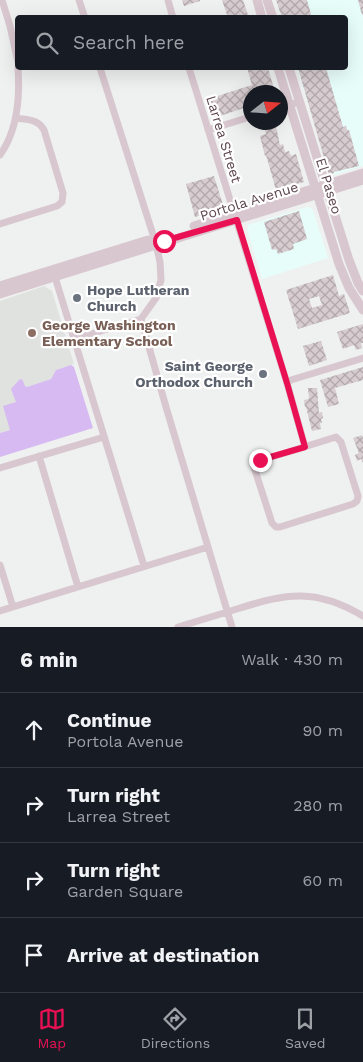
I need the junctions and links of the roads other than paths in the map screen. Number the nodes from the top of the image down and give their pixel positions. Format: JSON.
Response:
{"nodes":[{"id":1,"x":2,"y":0,"type":"edge"},
{"id":2,"x":79,"y":0,"type":"edge"},
{"id":3,"x":168,"y":0,"type":"edge"},
{"id":4,"x":257,"y":0,"type":"edge"},
{"id":5,"x":267,"y":0,"type":"edge"},
{"id":6,"x":84,"y":15,"type":"edge"},
{"id":7,"x":172,"y":15,"type":"edge"},
{"id":8,"x":261,"y":15,"type":"edge"},
{"id":9,"x":272,"y":15,"type":"edge"},
{"id":10,"x":15,"y":48,"type":"edge"},
{"id":11,"x":18,"y":70,"type":"edge"},
{"id":12,"x":101,"y":70,"type":"edge"},
{"id":13,"x":190,"y":70,"type":"edge"},
{"id":14,"x":278,"y":70,"type":"edge"},
{"id":15,"x":289,"y":70,"type":"edge"},
{"id":16,"x":281,"y":85,"type":"edge"},
{"id":17,"x":300,"y":102,"type":"junction"},
{"id":18,"x":288,"y":105,"type":"edge"},
{"id":19,"x":288,"y":113,"type":"edge"},
{"id":20,"x":16,"y":118,"type":"junction"},
{"id":21,"x":243,"y":119,"type":"edge"},
{"id":22,"x":208,"y":130,"type":"junction"},
{"id":23,"x":0,"y":155,"type":"edge"},
{"id":24,"x":362,"y":177,"type":"edge"},
{"id":25,"x":321,"y":189,"type":"junction"},
{"id":26,"x":236,"y":217,"type":"junction"},
{"id":27,"x":0,"y":224,"type":"edge"},
{"id":28,"x":155,"y":241,"type":"junction"},
{"id":29,"x":339,"y":264,"type":"junction"},
{"id":30,"x":55,"y":277,"type":"junction"},
{"id":31,"x":0,"y":286,"type":"edge"},
{"id":32,"x":361,"y":287,"type":"edge"},
{"id":33,"x":0,"y":294,"type":"edge"},
{"id":34,"x":363,"y":310,"type":"edge"},
{"id":35,"x":141,"y":319,"type":"junction"},
{"id":36,"x":74,"y":339,"type":"junction"},
{"id":37,"x":363,"y":358,"type":"edge"},
{"id":38,"x":287,"y":383,"type":"junction"},
{"id":39,"x":104,"y":437,"type":"junction"},
{"id":40,"x":305,"y":447,"type":"junction"},
{"id":41,"x":38,"y":456,"type":"junction"},
{"id":42,"x":0,"y":468,"type":"edge"},
{"id":43,"x":208,"y":547,"type":"junction"},
{"id":44,"x":0,"y":565,"type":"edge"},
{"id":45,"x":144,"y":566,"type":"junction"},
{"id":46,"x":78,"y":587,"type":"junction"},
{"id":47,"x":13,"y":607,"type":"junction"},
{"id":48,"x":0,"y":611,"type":"edge"},
{"id":49,"x":228,"y":611,"type":"junction"},
{"id":50,"x":363,"y":616,"type":"edge"},
{"id":51,"x":178,"y":627,"type":"edge"},
{"id":52,"x":232,"y":627,"type":"edge"}],
"edges":[{"from":1,"to":10,"type":"street"},
{"from":2,"to":6,"type":"street"},
{"from":3,"to":7,"type":"street"},
{"from":4,"to":8,"type":"street"},
{"from":5,"to":9,"type":"street"},
{"from":11,"to":20,"type":"street"},
{"from":12,"to":28,"type":"street"},
{"from":13,"to":22,"type":"street","name":"Larrea Street"},
{"from":14,"to":16,"type":"street","name":"El Paseo"},
{"from":15,"to":17,"type":"street","name":"El Paseo"},
{"from":17,"to":18,"type":"street"},
{"from":17,"to":25,"type":"street","name":"El Paseo"},
{"from":19,"to":25,"type":"street","name":"El Paseo"},
{"from":20,"to":23,"type":"street"},
{"from":20,"to":27,"type":"street"},
{"from":21,"to":22,"type":"street"},
{"from":22,"to":26,"type":"street","name":"Larrea Street"},
{"from":24,"to":25,"type":"street","name":"Portola Avenue"},
{"from":25,"to":26,"type":"street","name":"Portola Avenue"},
{"from":25,"to":26,"type":"street","name":"Portola Avenue"},
{"from":25,"to":29,"type":"street","name":"El Paseo"},
{"from":25,"to":32,"type":"street","name":"El Paseo"},
{"from":26,"to":28,"type":"street","name":"Portola Avenue"},
{"from":26,"to":38,"type":"street","name":"Larrea Street"},
{"from":28,"to":30,"type":"street","name":"Portola Avenue"},
{"from":28,"to":31,"type":"street","name":"Portola Avenue"},
{"from":28,"to":35,"type":"street"},
{"from":29,"to":32,"type":"street"},
{"from":29,"to":34,"type":"street","name":"El Paseo"},
{"from":30,"to":33,"type":"street","name":"Portola Avenue"},
{"from":30,"to":36,"type":"street"},
{"from":35,"to":36,"type":"street"},
{"from":35,"to":43,"type":"street"},
{"from":36,"to":39,"type":"street"},
{"from":37,"to":38,"type":"street"},
{"from":38,"to":40,"type":"street","name":"Larrea Street"},
{"from":39,"to":41,"type":"street"},
{"from":39,"to":45,"type":"street"},
{"from":40,"to":40,"type":"street"},
{"from":41,"to":42,"type":"street"},
{"from":41,"to":46,"type":"street"},
{"from":43,"to":45,"type":"street"},
{"from":43,"to":49,"type":"street"},
{"from":44,"to":47,"type":"street"},
{"from":45,"to":46,"type":"street"},
{"from":46,"to":47,"type":"street"},
{"from":47,"to":48,"type":"street"},
{"from":49,"to":50,"type":"street"},
{"from":49,"to":51,"type":"street"},
{"from":49,"to":52,"type":"street"}]}
